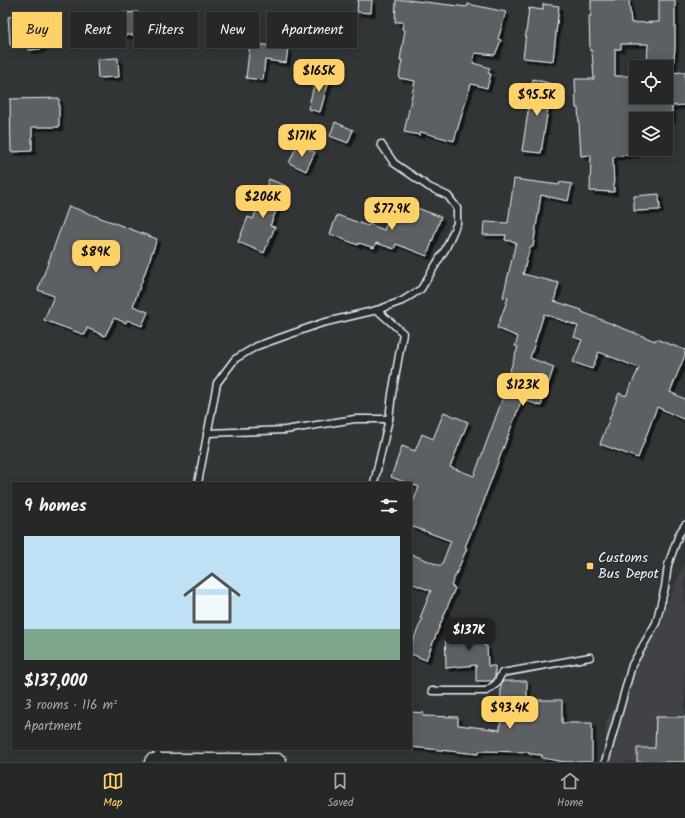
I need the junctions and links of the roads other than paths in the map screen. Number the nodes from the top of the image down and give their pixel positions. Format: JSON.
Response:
{"nodes":[{"id":1,"x":381,"y":144,"type":"dead end"},
{"id":2,"x":377,"y":310,"type":"junction"},
{"id":3,"x":389,"y":419,"type":"junction"},
{"id":4,"x":207,"y":433,"type":"junction"},
{"id":5,"x":198,"y":482,"type":"edge"},
{"id":6,"x":374,"y":482,"type":"edge"},
{"id":7,"x":685,"y":525,"type":"edge"},
{"id":8,"x":590,"y":657,"type":"dead end"},
{"id":9,"x":432,"y":691,"type":"dead end"},
{"id":10,"x":157,"y":750,"type":"edge"},
{"id":11,"x":153,"y":762,"type":"edge"},
{"id":12,"x":159,"y":762,"type":"edge"},
{"id":13,"x":278,"y":762,"type":"edge"},
{"id":14,"x":605,"y":762,"type":"edge"}],
"edges":[{"from":1,"to":2,"type":"lane"},
{"from":2,"to":3,"type":"lane"},
{"from":2,"to":4,"type":"lane"},
{"from":3,"to":4,"type":"lane"},
{"from":3,"to":6,"type":"lane"},
{"from":4,"to":5,"type":"lane"},
{"from":7,"to":14,"type":"lane"},
{"from":8,"to":9,"type":"lane"},
{"from":10,"to":12,"type":"lane"},
{"from":11,"to":12,"type":"street"},
{"from":12,"to":13,"type":"street"}]}
